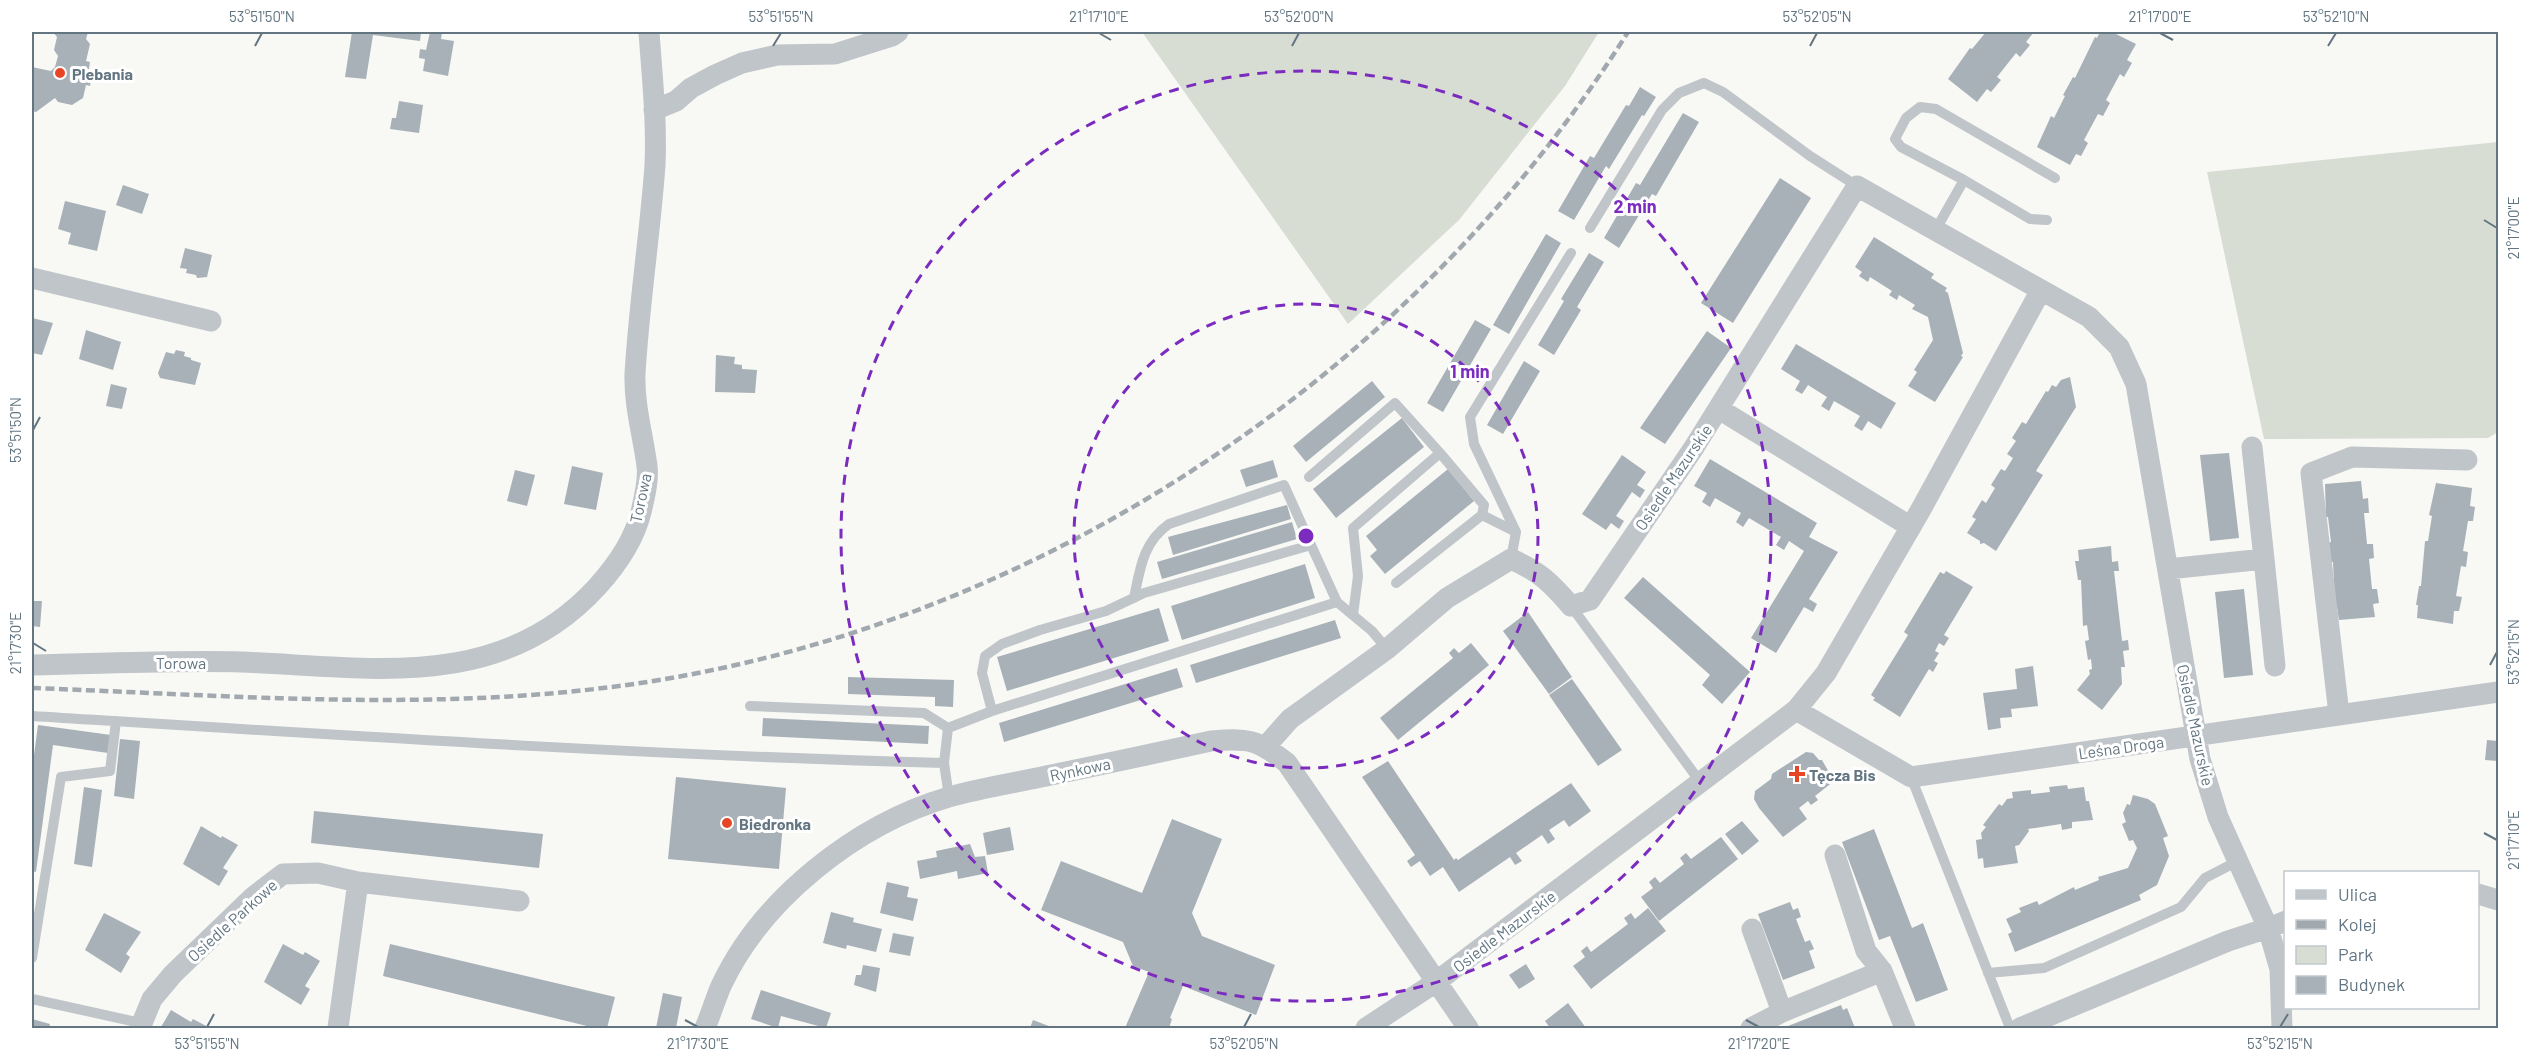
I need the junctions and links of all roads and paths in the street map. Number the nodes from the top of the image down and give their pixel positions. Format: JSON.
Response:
{"nodes":[{"id":1,"x":650,"y":32,"type":"edge"},
{"id":2,"x":898,"y":32,"type":"edge"},
{"id":3,"x":654,"y":110,"type":"junction"},
{"id":4,"x":2055,"y":178,"type":"dead end"},
{"id":5,"x":1964,"y":180,"type":"junction"},
{"id":6,"x":1857,"y":186,"type":"junction"},
{"id":7,"x":2047,"y":220,"type":"dead end"},
{"id":8,"x":1590,"y":228,"type":"dead end"},
{"id":9,"x":1935,"y":231,"type":"junction"},
{"id":10,"x":1571,"y":253,"type":"dead end"},
{"id":11,"x":32,"y":278,"type":"edge"},
{"id":12,"x":2041,"y":290,"type":"junction"},
{"id":13,"x":211,"y":321,"type":"dead end"},
{"id":14,"x":1719,"y":409,"type":"junction"},
{"id":15,"x":2252,"y":447,"type":"dead end"},
{"id":16,"x":1440,"y":453,"type":"junction"},
{"id":17,"x":2467,"y":460,"type":"dead end"},
{"id":18,"x":1309,"y":477,"type":"dead end"},
{"id":19,"x":1482,"y":515,"type":"junction"},
{"id":20,"x":1911,"y":527,"type":"junction"},
{"id":21,"x":1516,"y":532,"type":"junction"},
{"id":22,"x":1311,"y":545,"type":"junction"},
{"id":23,"x":2264,"y":558,"type":"junction"},
{"id":24,"x":1511,"y":559,"type":"junction"},
{"id":25,"x":2168,"y":568,"type":"junction"},
{"id":26,"x":1396,"y":582,"type":"dead end"},
{"id":27,"x":1134,"y":598,"type":"junction"},
{"id":28,"x":1337,"y":602,"type":"junction"},
{"id":29,"x":1571,"y":606,"type":"junction"},
{"id":30,"x":1353,"y":615,"type":"junction"},
{"id":31,"x":1387,"y":649,"type":"junction"},
{"id":32,"x":32,"y":665,"type":"edge"},
{"id":33,"x":2275,"y":666,"type":"dead end"},
{"id":34,"x":2499,"y":692,"type":"edge"},
{"id":35,"x":750,"y":706,"type":"dead end"},
{"id":36,"x":1796,"y":710,"type":"junction"},
{"id":37,"x":992,"y":711,"type":"junction"},
{"id":38,"x":2339,"y":714,"type":"junction"},
{"id":39,"x":32,"y":716,"type":"edge"},
{"id":40,"x":116,"y":721,"type":"junction"},
{"id":41,"x":948,"y":728,"type":"junction"},
{"id":42,"x":2196,"y":736,"type":"junction"},
{"id":43,"x":1266,"y":746,"type":"junction"},
{"id":44,"x":944,"y":763,"type":"junction"},
{"id":45,"x":1911,"y":777,"type":"junction"},
{"id":46,"x":1701,"y":783,"type":"junction"},
{"id":47,"x":949,"y":797,"type":"junction"},
{"id":48,"x":1835,"y":855,"type":"dead end"},
{"id":49,"x":2238,"y":861,"type":"junction"},
{"id":50,"x":358,"y":882,"type":"junction"},
{"id":51,"x":2479,"y":894,"type":"edge"},
{"id":52,"x":2499,"y":900,"type":"edge"},
{"id":53,"x":519,"y":901,"type":"dead end"},
{"id":54,"x":2277,"y":924,"type":"edge"},
{"id":55,"x":1752,"y":928,"type":"dead end"},
{"id":56,"x":32,"y":958,"type":"edge"},
{"id":57,"x":1882,"y":971,"type":"junction"},
{"id":58,"x":1988,"y":973,"type":"junction"},
{"id":59,"x":1437,"y":982,"type":"junction"},
{"id":60,"x":32,"y":999,"type":"edge"},
{"id":61,"x":1782,"y":1012,"type":"junction"},
{"id":62,"x":141,"y":1026,"type":"edge"},
{"id":63,"x":338,"y":1029,"type":"edge"},
{"id":64,"x":705,"y":1029,"type":"edge"},
{"id":65,"x":1366,"y":1029,"type":"edge"},
{"id":66,"x":1468,"y":1029,"type":"edge"},
{"id":67,"x":1751,"y":1029,"type":"edge"},
{"id":68,"x":1905,"y":1029,"type":"edge"},
{"id":69,"x":2010,"y":1029,"type":"edge"},
{"id":70,"x":2020,"y":1029,"type":"edge"},
{"id":71,"x":2282,"y":1029,"type":"edge"}],
"edges":[{"from":1,"to":3,"type":"street","name":"Torowa"},
{"from":2,"to":3,"type":"street"},
{"from":3,"to":32,"type":"street","name":"Torowa"},
{"from":4,"to":5,"type":"lane"},
{"from":5,"to":7,"type":"lane"},
{"from":5,"to":9,"type":"lane"},
{"from":6,"to":8,"type":"lane"},
{"from":6,"to":9,"type":"street","name":"Osiedle Mazurskie"},
{"from":6,"to":14,"type":"street","name":"Osiedle Mazurskie"},
{"from":9,"to":12,"type":"street","name":"Osiedle Mazurskie"},
{"from":10,"to":21,"type":"lane"},
{"from":11,"to":13,"type":"street"},
{"from":12,"to":20,"type":"street","name":"Osiedle Mazurskie"},
{"from":12,"to":25,"type":"street","name":"Osiedle Mazurskie"},
{"from":14,"to":20,"type":"street"},
{"from":14,"to":29,"type":"street","name":"Osiedle Mazurskie"},
{"from":15,"to":23,"type":"street"},
{"from":16,"to":18,"type":"lane"},
{"from":16,"to":19,"type":"lane"},
{"from":16,"to":30,"type":"lane"},
{"from":17,"to":38,"type":"street"},
{"from":19,"to":21,"type":"lane"},
{"from":19,"to":26,"type":"lane"},
{"from":20,"to":36,"type":"street","name":"Osiedle Mazurskie"},
{"from":21,"to":24,"type":"lane"},
{"from":22,"to":27,"type":"lane"},
{"from":22,"to":27,"type":"lane"},
{"from":22,"to":28,"type":"lane"},
{"from":23,"to":25,"type":"street"},
{"from":23,"to":33,"type":"street"},
{"from":24,"to":29,"type":"street"},
{"from":24,"to":31,"type":"street"},
{"from":25,"to":42,"type":"street","name":"Osiedle Mazurskie"},
{"from":27,"to":37,"type":"lane"},
{"from":28,"to":30,"type":"lane"},
{"from":28,"to":37,"type":"lane"},
{"from":29,"to":46,"type":"lane"},
{"from":30,"to":31,"type":"lane"},
{"from":31,"to":43,"type":"street"},
{"from":34,"to":38,"type":"street","name":"Leśna Droga"},
{"from":35,"to":41,"type":"lane"},
{"from":36,"to":45,"type":"street"},
{"from":36,"to":46,"type":"street","name":"Osiedle Mazurskie"},
{"from":37,"to":41,"type":"lane"},
{"from":38,"to":42,"type":"street","name":"Leśna Droga"},
{"from":39,"to":40,"type":"lane"},
{"from":40,"to":44,"type":"lane"},
{"from":40,"to":56,"type":"lane"},
{"from":41,"to":44,"type":"lane"},
{"from":42,"to":45,"type":"street","name":"Leśna Droga"},
{"from":42,"to":49,"type":"street","name":"Osiedle Mazurskie"},
{"from":43,"to":47,"type":"street","name":"Rynkowa"},
{"from":43,"to":59,"type":"street","name":"Rynkowa"},
{"from":44,"to":47,"type":"lane"},
{"from":45,"to":58,"type":"lane"},
{"from":46,"to":59,"type":"street","name":"Osiedle Mazurskie"},
{"from":47,"to":64,"type":"street","name":"Rynkowa"},
{"from":48,"to":57,"type":"street"},
{"from":49,"to":54,"type":"street","name":"Osiedle Mazurskie"},
{"from":49,"to":58,"type":"lane"},
{"from":50,"to":53,"type":"street","name":"Osiedle Parkowe"},
{"from":50,"to":62,"type":"street","name":"Osiedle Parkowe"},
{"from":50,"to":63,"type":"street"},
{"from":51,"to":52,"type":"street"},
{"from":54,"to":70,"type":"street"},
{"from":54,"to":71,"type":"street","name":"Osiedle Mazurskie"},
{"from":55,"to":61,"type":"street"},
{"from":57,"to":61,"type":"street"},
{"from":57,"to":68,"type":"street"},
{"from":58,"to":69,"type":"lane"},
{"from":59,"to":65,"type":"street","name":"Osiedle Mazurskie"},
{"from":59,"to":66,"type":"street","name":"Rynkowa"},
{"from":60,"to":62,"type":"lane"},
{"from":61,"to":67,"type":"street"}]}
